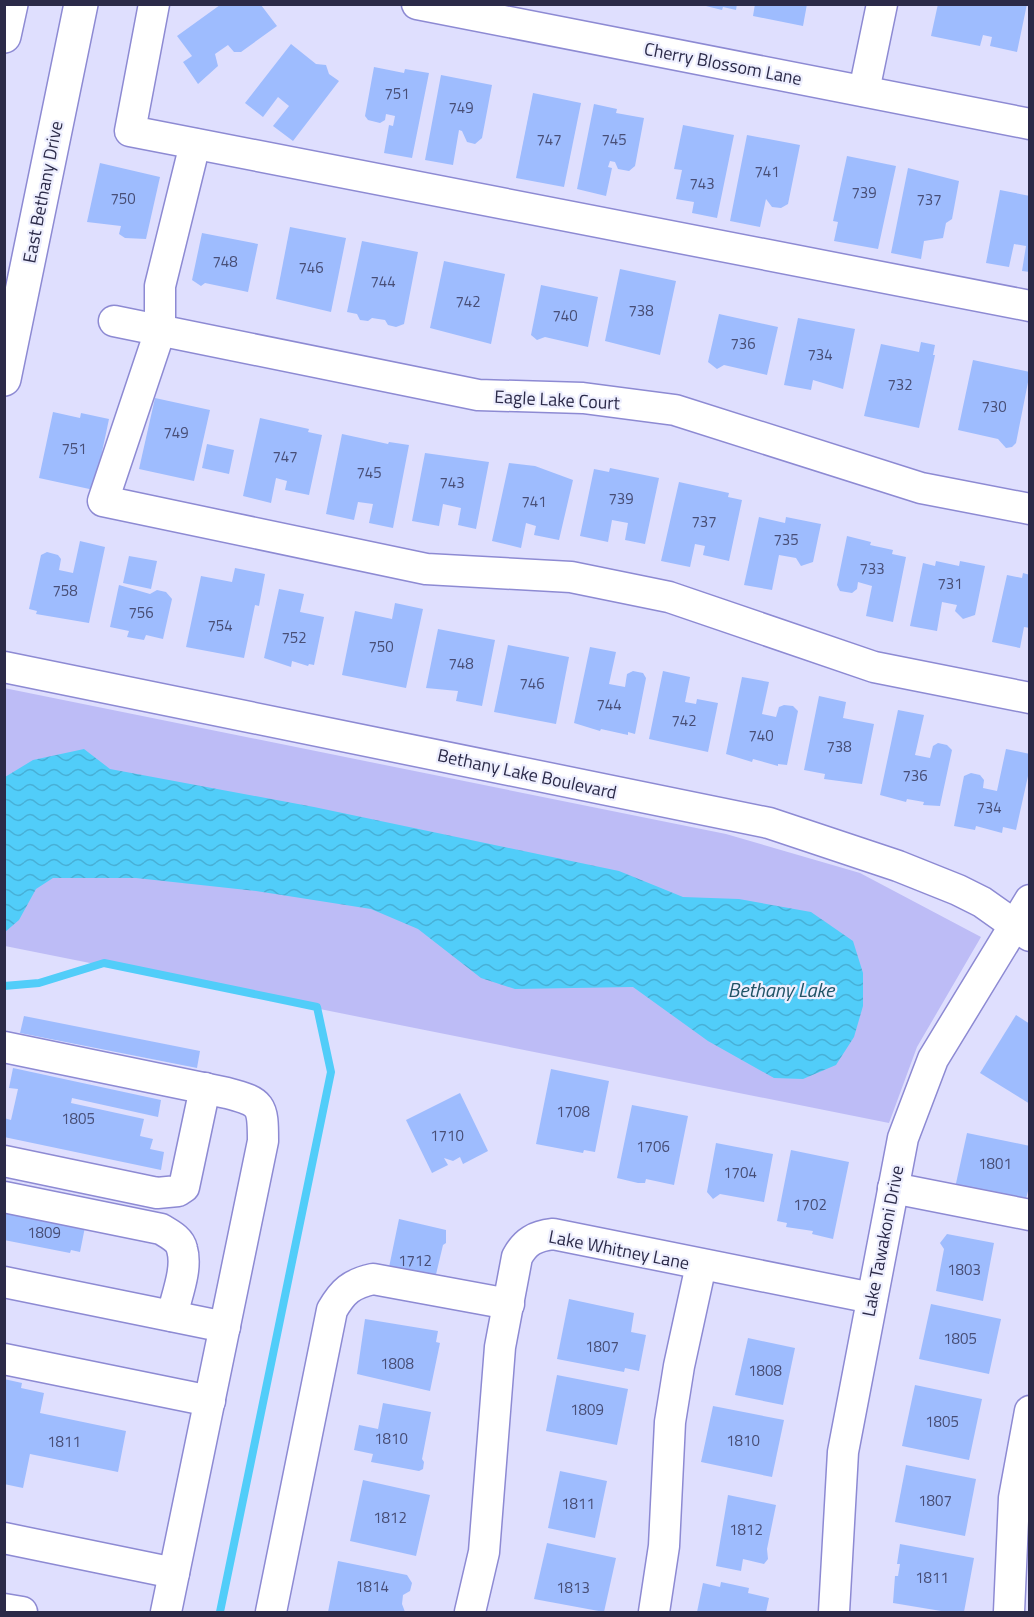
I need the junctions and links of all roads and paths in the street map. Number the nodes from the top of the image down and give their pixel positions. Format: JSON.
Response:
{"nodes":[{"id":1,"x":11,"y":4,"type":"edge"},
{"id":2,"x":81,"y":4,"type":"edge"},
{"id":3,"x":154,"y":4,"type":"edge"},
{"id":4,"x":417,"y":4,"type":"edge"},
{"id":5,"x":882,"y":4,"type":"edge"},
{"id":6,"x":4,"y":36,"type":"edge"},
{"id":7,"x":864,"y":91,"type":"junction"},
{"id":8,"x":1029,"y":124,"type":"edge"},
{"id":9,"x":195,"y":144,"type":"junction"},
{"id":10,"x":1029,"y":306,"type":"edge"},
{"id":11,"x":114,"y":321,"type":"dead end"},
{"id":12,"x":160,"y":331,"type":"junction"},
{"id":13,"x":4,"y":379,"type":"edge"},
{"id":14,"x":1029,"y":509,"type":"edge"},
{"id":15,"x":4,"y":667,"type":"edge"},
{"id":16,"x":1029,"y":698,"type":"edge"},
{"id":17,"x":1029,"y":900,"type":"edge"},
{"id":18,"x":1021,"y":930,"type":"edge"},
{"id":19,"x":4,"y":1047,"type":"edge"},
{"id":20,"x":205,"y":1088,"type":"junction"},
{"id":21,"x":4,"y":1161,"type":"edge"},
{"id":22,"x":892,"y":1188,"type":"junction"},
{"id":23,"x":4,"y":1197,"type":"edge"},
{"id":24,"x":1029,"y":1215,"type":"edge"},
{"id":25,"x":701,"y":1265,"type":"junction"},
{"id":26,"x":4,"y":1282,"type":"edge"},
{"id":27,"x":872,"y":1298,"type":"junction"},
{"id":28,"x":509,"y":1304,"type":"junction"},
{"id":29,"x":172,"y":1316,"type":"junction"},
{"id":30,"x":225,"y":1328,"type":"junction"},
{"id":31,"x":4,"y":1359,"type":"edge"},
{"id":32,"x":210,"y":1401,"type":"junction"},
{"id":33,"x":1029,"y":1411,"type":"edge"},
{"id":34,"x":4,"y":1538,"type":"edge"},
{"id":35,"x":174,"y":1573,"type":"junction"},
{"id":36,"x":4,"y":1609,"type":"edge"},
{"id":37,"x":22,"y":1612,"type":"edge"},
{"id":38,"x":166,"y":1612,"type":"edge"},
{"id":39,"x":271,"y":1612,"type":"edge"},
{"id":40,"x":470,"y":1612,"type":"edge"},
{"id":41,"x":654,"y":1612,"type":"edge"},
{"id":42,"x":834,"y":1612,"type":"edge"},
{"id":43,"x":1009,"y":1612,"type":"edge"}],
"edges":[{"from":1,"to":6,"type":"main road"},
{"from":2,"to":13,"type":"main road","name":"East Bethany Drive"},
{"from":3,"to":9,"type":"street"},
{"from":4,"to":7,"type":"street","name":"Cherry Blossom Lane"},
{"from":5,"to":7,"type":"street"},
{"from":7,"to":8,"type":"street","name":"Cherry Blossom Lane"},
{"from":9,"to":10,"type":"street"},
{"from":9,"to":12,"type":"street"},
{"from":11,"to":12,"type":"street","name":"Eagle Lake Court"},
{"from":12,"to":14,"type":"street","name":"Eagle Lake Court"},
{"from":12,"to":16,"type":"street"},
{"from":15,"to":18,"type":"street","name":"Bethany Lake Boulevard"},
{"from":17,"to":18,"type":"street","name":"Lake Tawakoni Drive"},
{"from":18,"to":22,"type":"street","name":"Lake Tawakoni Drive"},
{"from":19,"to":20,"type":"street"},
{"from":20,"to":21,"type":"street"},
{"from":20,"to":30,"type":"street"},
{"from":22,"to":24,"type":"street"},
{"from":22,"to":27,"type":"street","name":"Lake Tawakoni Drive"},
{"from":23,"to":29,"type":"street"},
{"from":25,"to":27,"type":"street","name":"Lake Whitney Lane"},
{"from":25,"to":28,"type":"street","name":"Lake Whitney Lane"},
{"from":25,"to":41,"type":"street"},
{"from":26,"to":29,"type":"street"},
{"from":27,"to":42,"type":"street","name":"Lake Tawakoni Drive"},
{"from":28,"to":39,"type":"street"},
{"from":28,"to":40,"type":"street","name":"Lake Whitney Lane"},
{"from":29,"to":30,"type":"street"},
{"from":30,"to":32,"type":"street"},
{"from":31,"to":32,"type":"street"},
{"from":32,"to":35,"type":"street"},
{"from":33,"to":43,"type":"street"},
{"from":34,"to":35,"type":"street"},
{"from":35,"to":38,"type":"street"},
{"from":36,"to":37,"type":"street"}]}
